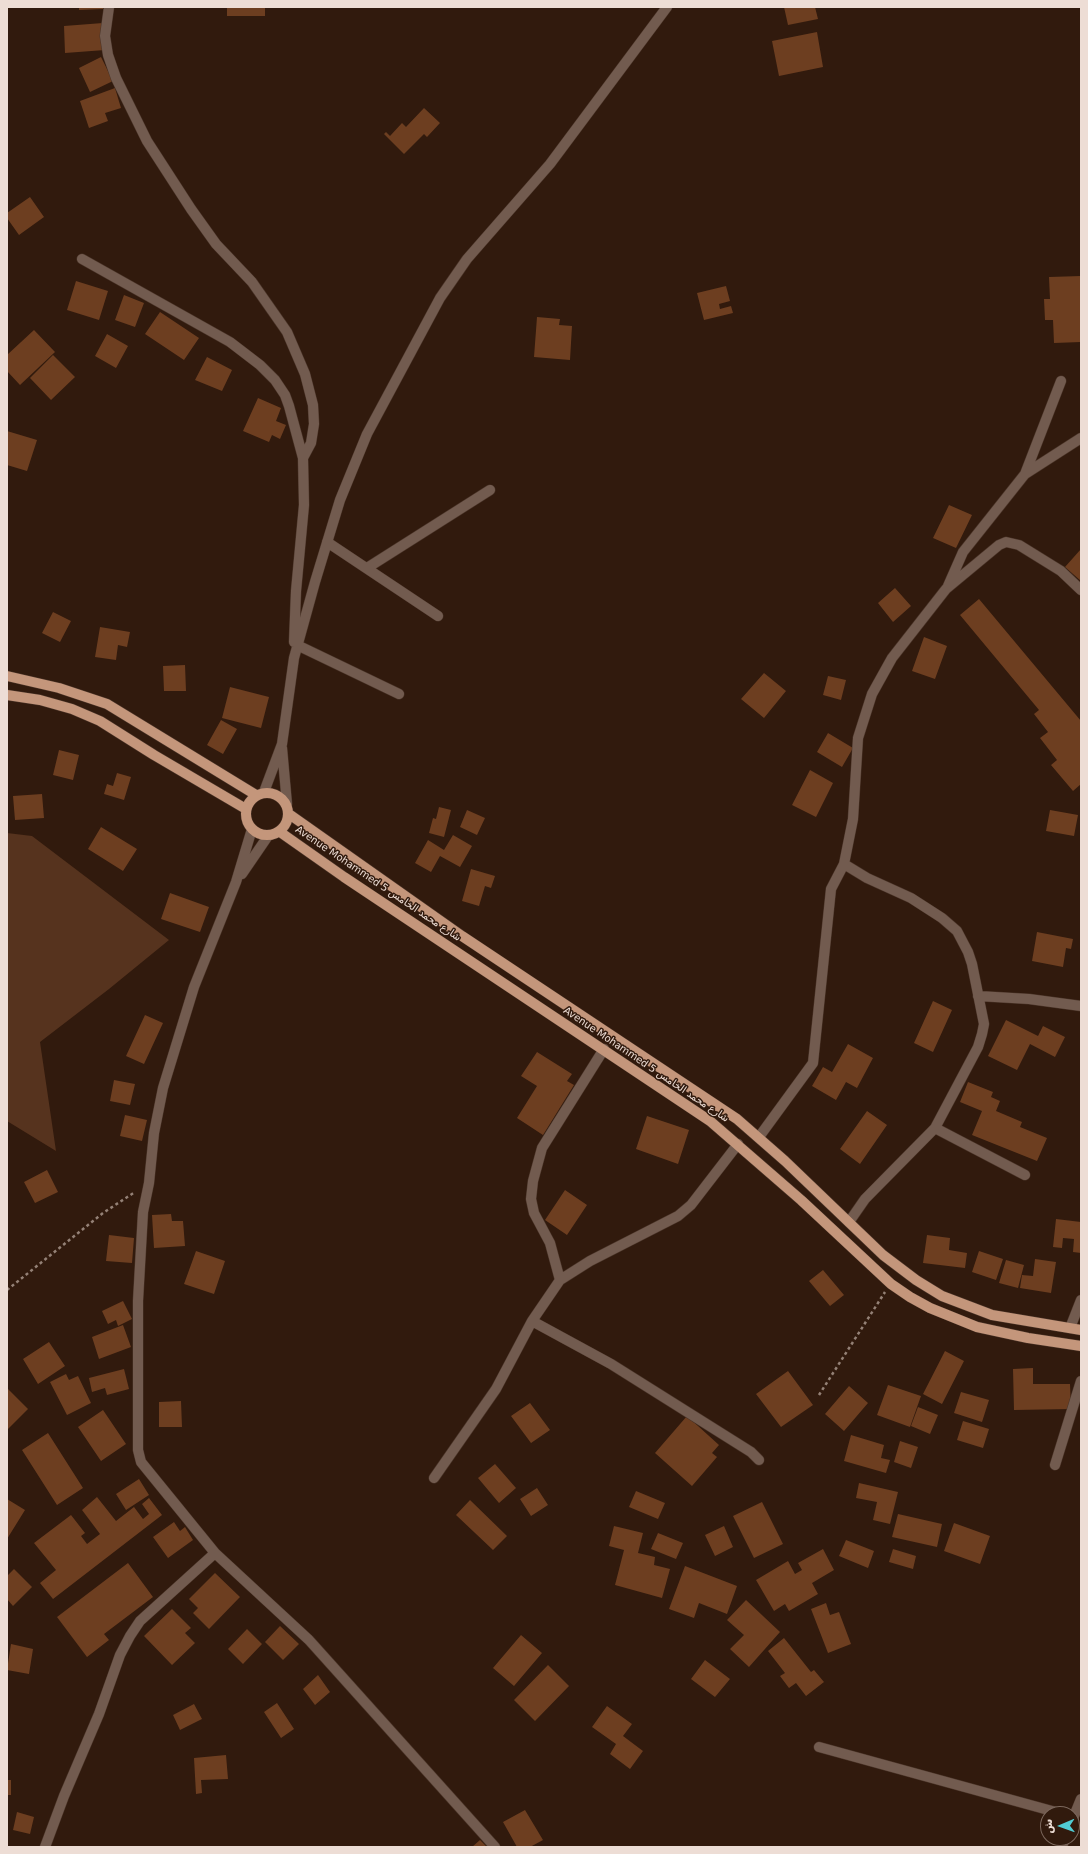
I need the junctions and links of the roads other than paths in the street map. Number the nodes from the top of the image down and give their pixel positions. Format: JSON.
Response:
{"nodes":[{"id":1,"x":109,"y":7,"type":"edge"},
{"id":2,"x":667,"y":7,"type":"edge"},
{"id":3,"x":82,"y":259,"type":"dead end"},
{"id":4,"x":1061,"y":381,"type":"dead end"},
{"id":5,"x":1081,"y":438,"type":"edge"},
{"id":6,"x":304,"y":458,"type":"junction"},
{"id":7,"x":1025,"y":474,"type":"junction"},
{"id":8,"x":490,"y":490,"type":"dead end"},
{"id":9,"x":327,"y":542,"type":"junction"},
{"id":10,"x":366,"y":568,"type":"junction"},
{"id":11,"x":946,"y":589,"type":"junction"},
{"id":12,"x":1081,"y":590,"type":"edge"},
{"id":13,"x":438,"y":616,"type":"dead end"},
{"id":14,"x":297,"y":646,"type":"junction"},
{"id":15,"x":294,"y":658,"type":"junction"},
{"id":16,"x":7,"y":676,"type":"edge"},
{"id":17,"x":399,"y":694,"type":"dead end"},
{"id":18,"x":7,"y":695,"type":"edge"},
{"id":19,"x":282,"y":744,"type":"junction"},
{"id":20,"x":260,"y":794,"type":"junction"},
{"id":21,"x":287,"y":804,"type":"junction"},
{"id":22,"x":246,"y":809,"type":"junction"},
{"id":23,"x":289,"y":814,"type":"junction"},
{"id":24,"x":252,"y":829,"type":"junction"},
{"id":25,"x":280,"y":832,"type":"junction"},
{"id":26,"x":268,"y":836,"type":"junction"},
{"id":27,"x":844,"y":864,"type":"junction"},
{"id":28,"x":236,"y":882,"type":"junction"},
{"id":29,"x":978,"y":996,"type":"junction"},
{"id":30,"x":1081,"y":1006,"type":"edge"},
{"id":31,"x":604,"y":1049,"type":"junction"},
{"id":32,"x":935,"y":1128,"type":"junction"},
{"id":33,"x":759,"y":1137,"type":"junction"},
{"id":34,"x":738,"y":1144,"type":"junction"},
{"id":35,"x":1025,"y":1175,"type":"dead end"},
{"id":36,"x":849,"y":1222,"type":"junction"},
{"id":37,"x":560,"y":1280,"type":"junction"},
{"id":38,"x":1081,"y":1300,"type":"edge"},
{"id":39,"x":532,"y":1321,"type":"junction"},
{"id":40,"x":1070,"y":1328,"type":"junction"},
{"id":41,"x":1081,"y":1330,"type":"edge"},
{"id":42,"x":1081,"y":1346,"type":"edge"},
{"id":43,"x":1081,"y":1381,"type":"edge"},
{"id":44,"x":759,"y":1460,"type":"dead end"},
{"id":45,"x":1055,"y":1465,"type":"dead end"},
{"id":46,"x":434,"y":1478,"type":"dead end"},
{"id":47,"x":215,"y":1553,"type":"junction"},
{"id":48,"x":819,"y":1747,"type":"dead end"},
{"id":49,"x":1040,"y":1808,"type":"edge"},
{"id":50,"x":45,"y":1847,"type":"edge"},
{"id":51,"x":495,"y":1847,"type":"edge"}],
"edges":[{"from":1,"to":6,"type":"street"},
{"from":2,"to":9,"type":"street"},
{"from":3,"to":6,"type":"street"},
{"from":4,"to":7,"type":"street"},
{"from":5,"to":7,"type":"street"},
{"from":6,"to":15,"type":"street"},
{"from":7,"to":11,"type":"street"},
{"from":8,"to":10,"type":"street"},
{"from":9,"to":10,"type":"street"},
{"from":9,"to":14,"type":"street"},
{"from":10,"to":13,"type":"street"},
{"from":11,"to":12,"type":"street"},
{"from":11,"to":27,"type":"street"},
{"from":14,"to":15,"type":"street"},
{"from":14,"to":17,"type":"street"},
{"from":15,"to":19,"type":"street"},
{"from":16,"to":20,"type":"main road"},
{"from":18,"to":22,"type":"main road"},
{"from":19,"to":20,"type":"street"},
{"from":19,"to":21,"type":"street"},
{"from":20,"to":21,"type":"main road"},
{"from":20,"to":22,"type":"main road"},
{"from":21,"to":23,"type":"main road"},
{"from":22,"to":24,"type":"main road"},
{"from":23,"to":25,"type":"main road"},
{"from":23,"to":33,"type":"main road","name":"Avenue Mohammed 5 شارع محمد الخامس"},
{"from":24,"to":26,"type":"main road"},
{"from":24,"to":28,"type":"street"},
{"from":25,"to":26,"type":"main road"},
{"from":25,"to":31,"type":"main road","name":"Avenue Mohammed 5 شارع محمد الخامس"},
{"from":26,"to":28,"type":"street"},
{"from":27,"to":29,"type":"street"},
{"from":27,"to":33,"type":"street"},
{"from":28,"to":47,"type":"street"},
{"from":29,"to":30,"type":"street"},
{"from":29,"to":32,"type":"street"},
{"from":31,"to":34,"type":"main road","name":"Avenue Mohammed 5 شارع محمد الخامس"},
{"from":31,"to":37,"type":"street"},
{"from":32,"to":35,"type":"street"},
{"from":32,"to":36,"type":"street"},
{"from":33,"to":36,"type":"main road","name":"Avenue Mohammed 5 شارع محمد الخامس"},
{"from":34,"to":37,"type":"street"},
{"from":34,"to":42,"type":"main road","name":"Avenue Mohammed 5 شارع محمد الخامس"},
{"from":36,"to":40,"type":"main road","name":"Avenue Mohammed 5 شارع محمد الخامس"},
{"from":37,"to":39,"type":"street"},
{"from":38,"to":40,"type":"street"},
{"from":39,"to":44,"type":"street"},
{"from":39,"to":46,"type":"street"},
{"from":40,"to":41,"type":"main road","name":"Avenue Mohammed 5 شارع محمد الخامس"},
{"from":43,"to":45,"type":"street"},
{"from":47,"to":50,"type":"street"},
{"from":47,"to":51,"type":"street"},
{"from":48,"to":49,"type":"street"}]}
